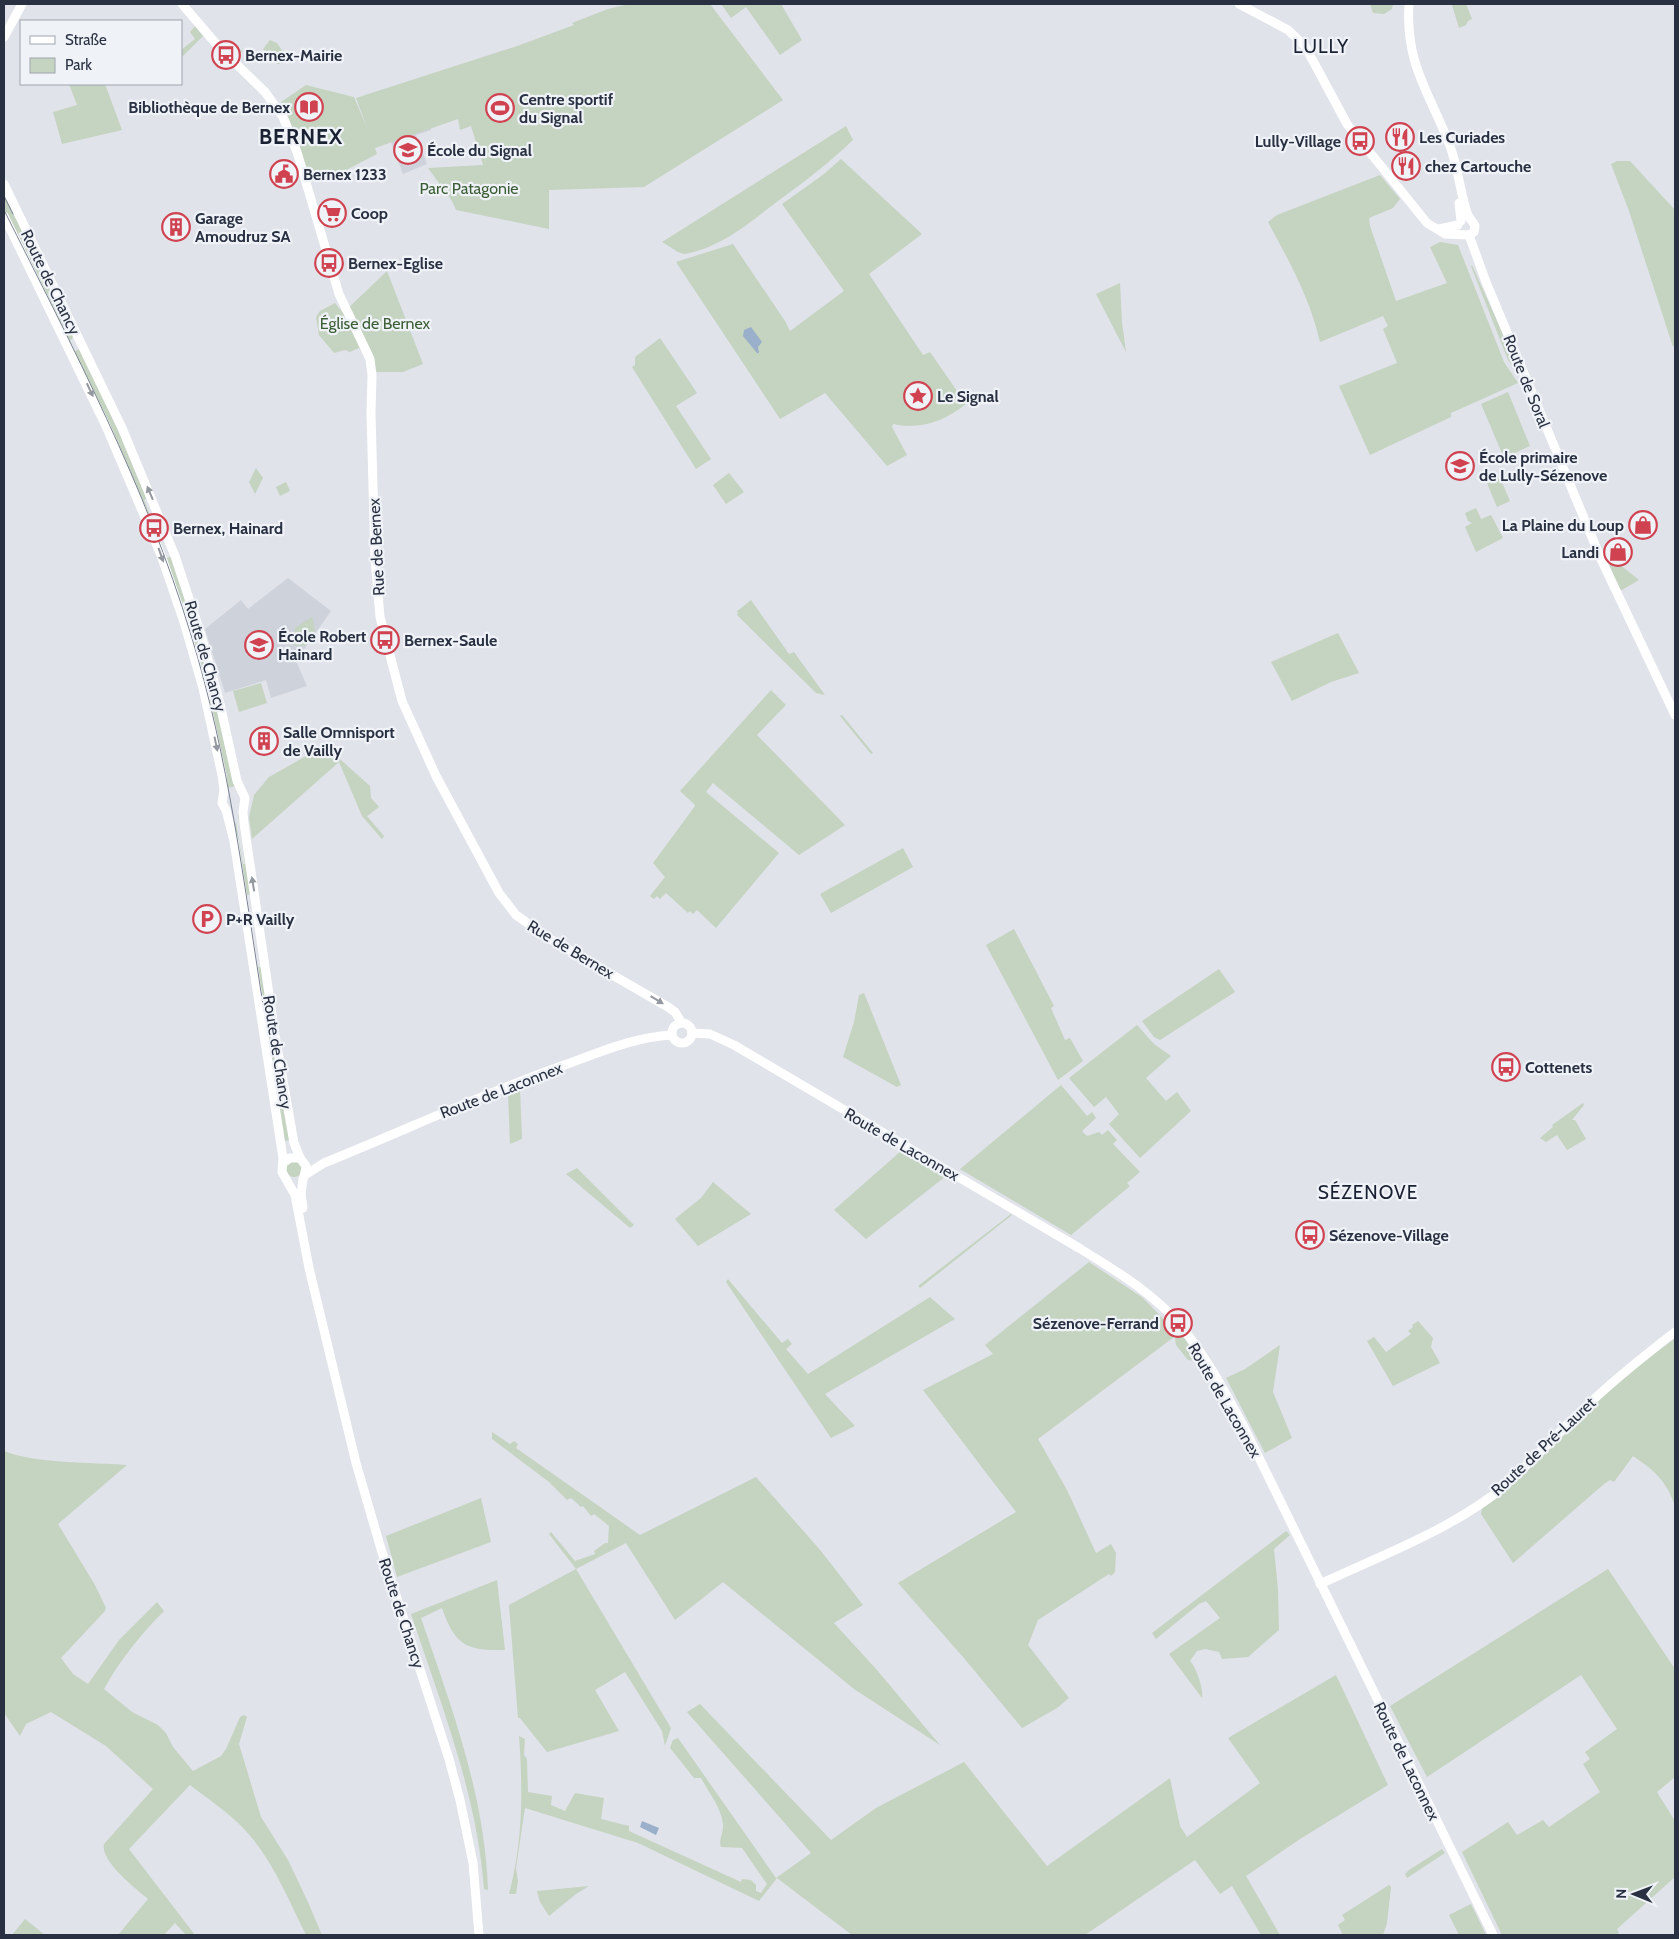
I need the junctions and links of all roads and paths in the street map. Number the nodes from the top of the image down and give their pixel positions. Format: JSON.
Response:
{"nodes":[{"id":1,"x":22,"y":4,"type":"edge"},
{"id":2,"x":182,"y":4,"type":"edge"},
{"id":3,"x":1239,"y":4,"type":"edge"},
{"id":4,"x":1403,"y":4,"type":"edge"},
{"id":5,"x":1409,"y":4,"type":"edge"},
{"id":6,"x":4,"y":37,"type":"edge"},
{"id":7,"x":4,"y":184,"type":"edge"},
{"id":8,"x":4,"y":216,"type":"edge"},
{"id":9,"x":1463,"y":221,"type":"junction"},
{"id":10,"x":1436,"y":230,"type":"junction"},
{"id":11,"x":1466,"y":235,"type":"junction"},
{"id":12,"x":1675,"y":715,"type":"edge"},
{"id":13,"x":241,"y":792,"type":"junction"},
{"id":14,"x":223,"y":795,"type":"junction"},
{"id":15,"x":243,"y":807,"type":"junction"},
{"id":16,"x":226,"y":810,"type":"junction"},
{"id":17,"x":680,"y":1022,"type":"junction"},
{"id":18,"x":692,"y":1033,"type":"junction"},
{"id":19,"x":672,"y":1035,"type":"junction"},
{"id":20,"x":335,"y":1159,"type":"junction"},
{"id":21,"x":302,"y":1160,"type":"junction"},
{"id":22,"x":283,"y":1163,"type":"junction"},
{"id":23,"x":304,"y":1177,"type":"junction"},
{"id":24,"x":288,"y":1181,"type":"junction"},
{"id":25,"x":316,"y":1292,"type":"junction"},
{"id":26,"x":1675,"y":1332,"type":"edge"},
{"id":27,"x":1320,"y":1584,"type":"junction"},
{"id":28,"x":479,"y":1935,"type":"edge"},
{"id":29,"x":1493,"y":1935,"type":"edge"}],
"edges":[{"from":1,"to":6,"type":"main road"},
{"from":2,"to":17,"type":"main road","name":"Rue de Bernex","one_way":true},
{"from":3,"to":10,"type":"main road"},
{"from":4,"to":9,"type":"main road"},
{"from":5,"to":9,"type":"main road"},
{"from":13,"to":7,"type":"main road","name":"Route de Chancy","one_way":true},
{"from":8,"to":14,"type":"main road","name":"Route de Chancy","one_way":true},
{"from":9,"to":10,"type":"main road"},
{"from":9,"to":11,"type":"main road","name":"Route de Soral"},
{"from":9,"to":11,"type":"main road"},
{"from":10,"to":11,"type":"main road"},
{"from":11,"to":12,"type":"main road","name":"Route de Soral"},
{"from":13,"to":14,"type":"main road"},
{"from":13,"to":15,"type":"main road","name":"Route de Chancy"},
{"from":14,"to":16,"type":"main road","name":"Route de Chancy"},
{"from":15,"to":16,"type":"main road"},
{"from":21,"to":15,"type":"main road","name":"Route de Chancy","one_way":true},
{"from":16,"to":22,"type":"main road","name":"Route de Chancy"},
{"from":17,"to":18,"type":"main road"},
{"from":17,"to":19,"type":"main road"},
{"from":18,"to":19,"type":"main road","name":"Route de Laconnex"},
{"from":18,"to":27,"type":"main road","name":"Route de Laconnex"},
{"from":19,"to":20,"type":"main road","name":"Route de Laconnex"},
{"from":20,"to":21,"type":"main road","name":"Route de Laconnex"},
{"from":20,"to":23,"type":"main road","name":"Route de Laconnex"},
{"from":21,"to":22,"type":"main road"},
{"from":21,"to":23,"type":"main road"},
{"from":22,"to":24,"type":"main road"},
{"from":23,"to":24,"type":"main road"},
{"from":23,"to":25,"type":"main road","name":"Route de Chancy"},
{"from":24,"to":25,"type":"main road","name":"Route de Chancy"},
{"from":25,"to":28,"type":"main road","name":"Route de Chancy"},
{"from":26,"to":27,"type":"main road","name":"Route de Pré-Lauret"},
{"from":27,"to":29,"type":"main road","name":"Route de Laconnex"}]}
